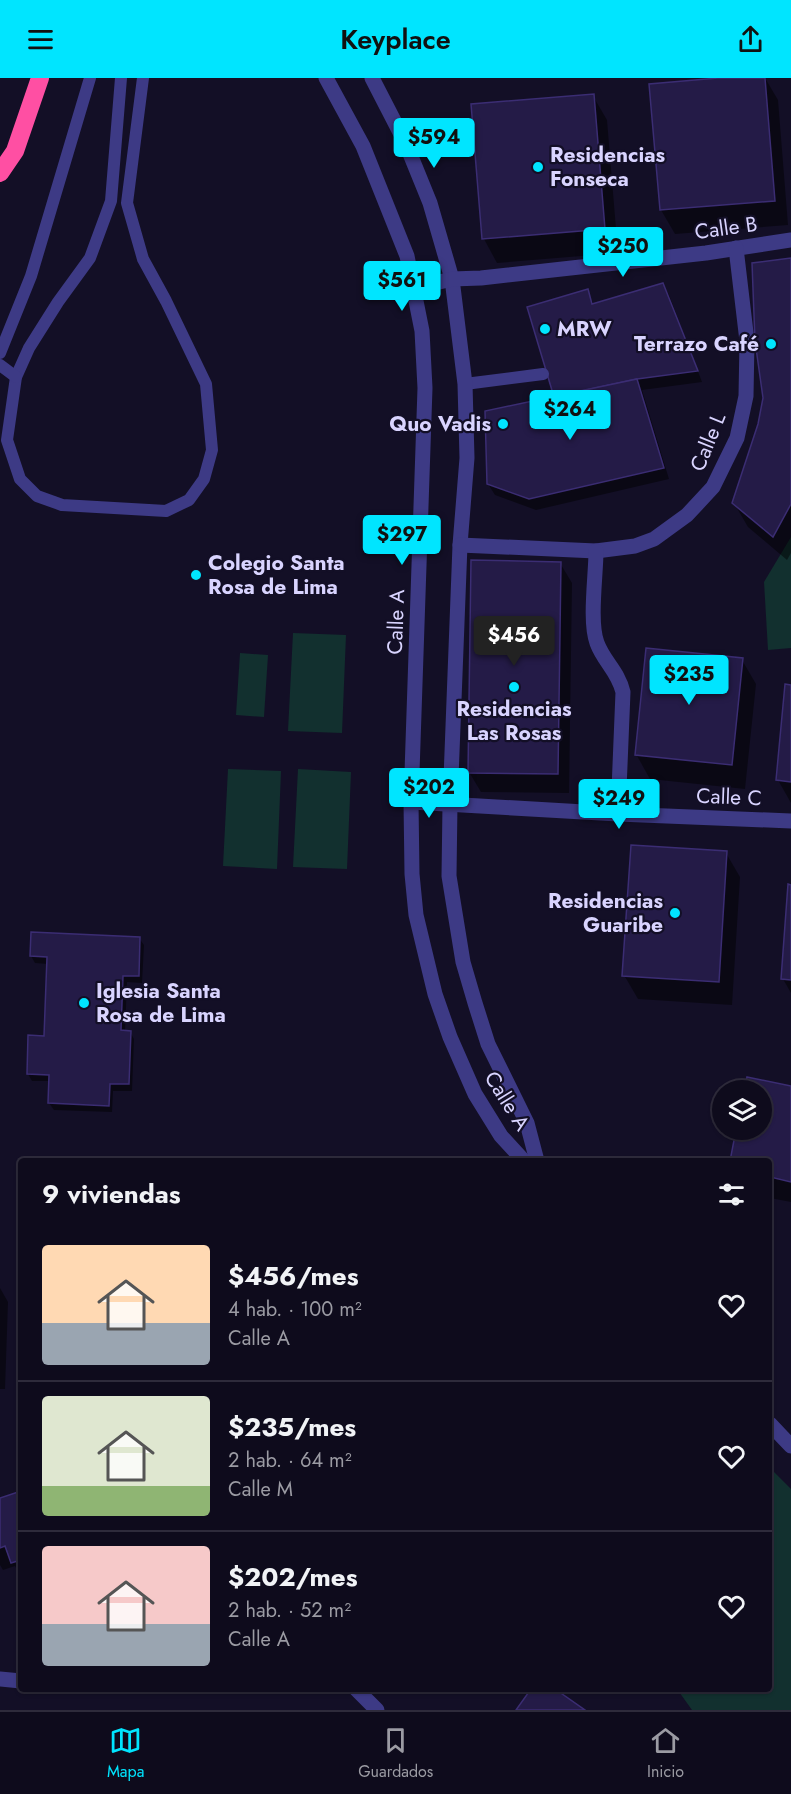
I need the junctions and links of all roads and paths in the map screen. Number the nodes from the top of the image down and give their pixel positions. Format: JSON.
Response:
{"nodes":[{"id":1,"x":40,"y":78,"type":"edge"},
{"id":2,"x":90,"y":78,"type":"edge"},
{"id":3,"x":121,"y":78,"type":"edge"},
{"id":4,"x":143,"y":78,"type":"edge"},
{"id":5,"x":326,"y":78,"type":"edge"},
{"id":6,"x":372,"y":78,"type":"edge"},
{"id":7,"x":0,"y":173,"type":"edge"},
{"id":8,"x":791,"y":240,"type":"edge"},
{"id":9,"x":736,"y":248,"type":"junction"},
{"id":10,"x":452,"y":279,"type":"junction"},
{"id":11,"x":414,"y":288,"type":"junction"},
{"id":12,"x":0,"y":353,"type":"edge"},
{"id":13,"x":0,"y":365,"type":"edge"},
{"id":14,"x":543,"y":374,"type":"dead end"},
{"id":15,"x":15,"y":377,"type":"junction"},
{"id":16,"x":465,"y":384,"type":"junction"},
{"id":17,"x":460,"y":545,"type":"junction"},
{"id":18,"x":596,"y":551,"type":"junction"},
{"id":19,"x":411,"y":802,"type":"junction"},
{"id":20,"x":450,"y":804,"type":"junction"},
{"id":21,"x":618,"y":814,"type":"junction"},
{"id":22,"x":791,"y":821,"type":"edge"},
{"id":23,"x":522,"y":1158,"type":"edge"},
{"id":24,"x":536,"y":1158,"type":"edge"},
{"id":25,"x":772,"y":1426,"type":"edge"},
{"id":26,"x":791,"y":1446,"type":"edge"},
{"id":27,"x":0,"y":1678,"type":"edge"},
{"id":28,"x":18,"y":1681,"type":"edge"},
{"id":29,"x":359,"y":1692,"type":"edge"},
{"id":30,"x":377,"y":1710,"type":"edge"}],
"edges":[{"from":1,"to":7,"type":"highway"},
{"from":2,"to":12,"type":"lane"},
{"from":3,"to":15,"type":"lane"},
{"from":4,"to":15,"type":"lane"},
{"from":5,"to":11,"type":"street","name":"Calle A"},
{"from":6,"to":10,"type":"street","name":"Calle A"},
{"from":8,"to":9,"type":"street","name":"Calle B"},
{"from":9,"to":10,"type":"street","name":"Calle B"},
{"from":9,"to":18,"type":"street","name":"Calle L"},
{"from":10,"to":11,"type":"street","name":"Calle B"},
{"from":10,"to":16,"type":"street","name":"Calle A"},
{"from":11,"to":19,"type":"street","name":"Calle A"},
{"from":13,"to":15,"type":"lane"},
{"from":14,"to":16,"type":"lane"},
{"from":16,"to":17,"type":"street","name":"Calle A"},
{"from":17,"to":18,"type":"street","name":"Calle L"},
{"from":17,"to":20,"type":"street","name":"Calle A"},
{"from":18,"to":21,"type":"street"},
{"from":19,"to":20,"type":"street","name":"Calle C"},
{"from":19,"to":23,"type":"street","name":"Calle A"},
{"from":20,"to":21,"type":"street","name":"Calle C"},
{"from":20,"to":24,"type":"street","name":"Calle A"},
{"from":21,"to":22,"type":"street","name":"Calle C"},
{"from":25,"to":26,"type":"street"},
{"from":27,"to":28,"type":"street"},
{"from":29,"to":30,"type":"street"}]}
